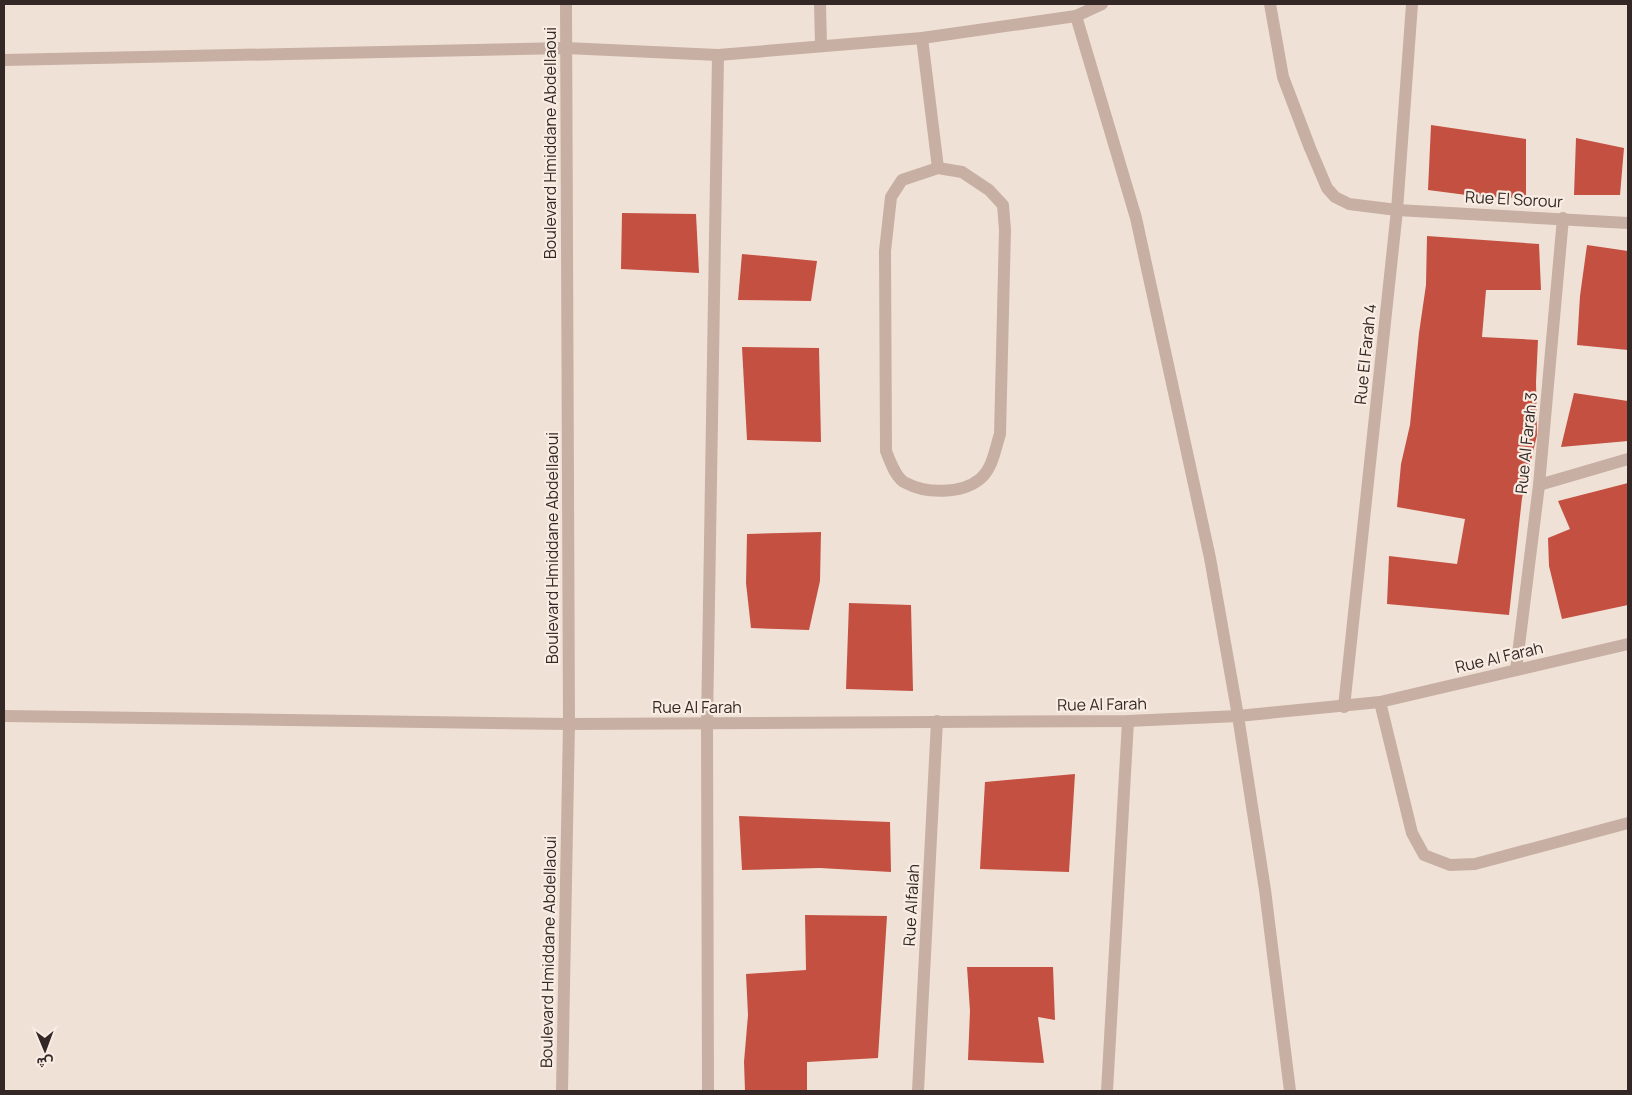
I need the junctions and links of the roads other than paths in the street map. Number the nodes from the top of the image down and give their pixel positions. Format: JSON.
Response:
{"nodes":[{"id":1,"x":566,"y":4,"type":"edge"},
{"id":2,"x":820,"y":4,"type":"edge"},
{"id":3,"x":1102,"y":4,"type":"edge"},
{"id":4,"x":1270,"y":4,"type":"edge"},
{"id":5,"x":1412,"y":4,"type":"edge"},
{"id":6,"x":1076,"y":16,"type":"junction"},
{"id":7,"x":922,"y":38,"type":"junction"},
{"id":8,"x":822,"y":46,"type":"junction"},
{"id":9,"x":566,"y":48,"type":"junction"},
{"id":10,"x":718,"y":54,"type":"junction"},
{"id":11,"x":4,"y":60,"type":"edge"},
{"id":12,"x":938,"y":168,"type":"junction"},
{"id":13,"x":1397,"y":210,"type":"junction"},
{"id":14,"x":1563,"y":218,"type":"junction"},
{"id":15,"x":1628,"y":223,"type":"edge"},
{"id":16,"x":1628,"y":459,"type":"edge"},
{"id":17,"x":1539,"y":484,"type":"junction"},
{"id":18,"x":1628,"y":644,"type":"edge"},
{"id":19,"x":1516,"y":670,"type":"junction"},
{"id":20,"x":1380,"y":702,"type":"junction"},
{"id":21,"x":1344,"y":707,"type":"junction"},
{"id":22,"x":4,"y":716,"type":"edge"},
{"id":23,"x":1238,"y":716,"type":"junction"},
{"id":24,"x":937,"y":720,"type":"junction"},
{"id":25,"x":1128,"y":721,"type":"junction"},
{"id":26,"x":569,"y":724,"type":"junction"},
{"id":27,"x":707,"y":724,"type":"junction"},
{"id":28,"x":1628,"y":824,"type":"edge"},
{"id":29,"x":562,"y":1091,"type":"edge"},
{"id":30,"x":708,"y":1091,"type":"edge"},
{"id":31,"x":918,"y":1091,"type":"edge"},
{"id":32,"x":1107,"y":1091,"type":"edge"},
{"id":33,"x":1290,"y":1091,"type":"edge"}],
"edges":[{"from":1,"to":9,"type":"street","name":"Boulevard Hmiddane Abdellaoui"},
{"from":2,"to":8,"type":"street"},
{"from":3,"to":6,"type":"street"},
{"from":4,"to":13,"type":"street","name":"Rue El Sorour"},
{"from":5,"to":13,"type":"street","name":"Rue El Farah 4"},
{"from":6,"to":7,"type":"street"},
{"from":6,"to":23,"type":"street"},
{"from":7,"to":8,"type":"street"},
{"from":7,"to":12,"type":"street"},
{"from":8,"to":10,"type":"street"},
{"from":9,"to":10,"type":"street"},
{"from":9,"to":11,"type":"street"},
{"from":9,"to":26,"type":"street","name":"Boulevard Hmiddane Abdellaoui"},
{"from":10,"to":27,"type":"street"},
{"from":12,"to":12,"type":"street"},
{"from":13,"to":14,"type":"street","name":"Rue El Sorour"},
{"from":13,"to":21,"type":"street","name":"Rue El Farah 4"},
{"from":14,"to":15,"type":"street","name":"Rue El Sorour"},
{"from":14,"to":17,"type":"street","name":"Rue Al Farah 3"},
{"from":16,"to":17,"type":"street"},
{"from":17,"to":19,"type":"street","name":"Rue Al Farah 3"},
{"from":18,"to":19,"type":"street","name":"Rue Al Farah"},
{"from":19,"to":20,"type":"street","name":"Rue Al Farah"},
{"from":20,"to":21,"type":"street","name":"Rue Al Farah"},
{"from":20,"to":28,"type":"street"},
{"from":21,"to":23,"type":"street","name":"Rue Al Farah"},
{"from":22,"to":26,"type":"street","name":"Rue Al Farah"},
{"from":23,"to":25,"type":"street","name":"Rue Al Farah"},
{"from":23,"to":33,"type":"street"},
{"from":24,"to":25,"type":"street","name":"Rue Al Farah"},
{"from":24,"to":27,"type":"street","name":"Rue Al Farah"},
{"from":24,"to":31,"type":"street","name":"Rue Alfalah"},
{"from":25,"to":32,"type":"street"},
{"from":26,"to":27,"type":"street","name":"Rue Al Farah"},
{"from":26,"to":29,"type":"street","name":"Boulevard Hmiddane Abdellaoui"},
{"from":27,"to":30,"type":"street"}]}
